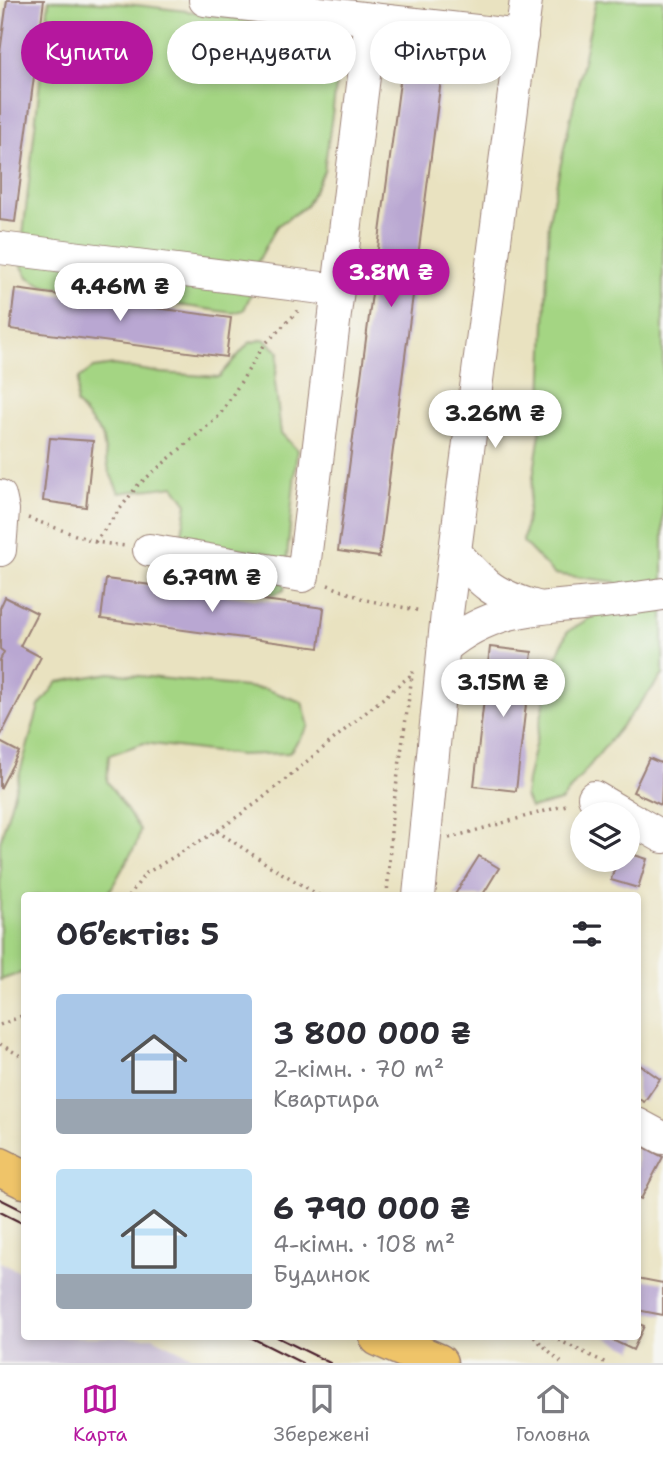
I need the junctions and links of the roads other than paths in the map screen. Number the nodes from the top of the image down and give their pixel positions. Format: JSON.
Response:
{"nodes":[{"id":1,"x":205,"y":0,"type":"edge"},
{"id":2,"x":526,"y":0,"type":"edge"},
{"id":3,"x":371,"y":19,"type":"junction"},
{"id":4,"x":522,"y":36,"type":"junction"},
{"id":5,"x":0,"y":248,"type":"edge"},
{"id":6,"x":330,"y":289,"type":"junction"},
{"id":7,"x":2,"y":503,"type":"edge"},
{"id":8,"x":0,"y":550,"type":"edge"},
{"id":9,"x":149,"y":550,"type":"dead end"},
{"id":10,"x":455,"y":552,"type":"junction"},
{"id":11,"x":663,"y":594,"type":"edge"},
{"id":12,"x":537,"y":607,"type":"junction"},
{"id":13,"x":444,"y":648,"type":"junction"},
{"id":14,"x":594,"y":797,"type":"road end"},
{"id":15,"x":603,"y":802,"type":"edge"},
{"id":16,"x":640,"y":824,"type":"edge"},
{"id":17,"x":663,"y":836,"type":"edge"},
{"id":18,"x":419,"y":892,"type":"edge"},
{"id":19,"x":641,"y":1126,"type":"edge"},
{"id":20,"x":663,"y":1138,"type":"edge"},
{"id":21,"x":0,"y":1167,"type":"edge"},
{"id":22,"x":21,"y":1178,"type":"edge"},
{"id":23,"x":386,"y":1340,"type":"edge"},
{"id":24,"x":438,"y":1363,"type":"edge"}],
"edges":[{"from":1,"to":3,"type":"street"},
{"from":2,"to":4,"type":"street"},
{"from":3,"to":4,"type":"street"},
{"from":3,"to":6,"type":"street"},
{"from":4,"to":10,"type":"street"},
{"from":5,"to":6,"type":"street"},
{"from":6,"to":9,"type":"street"},
{"from":7,"to":8,"type":"street"},
{"from":10,"to":12,"type":"street"},
{"from":10,"to":13,"type":"street"},
{"from":11,"to":12,"type":"street"},
{"from":12,"to":13,"type":"street"},
{"from":13,"to":18,"type":"street"},
{"from":14,"to":15,"type":"street"},
{"from":16,"to":17,"type":"street"},
{"from":19,"to":20,"type":"street"},
{"from":21,"to":22,"type":"main road"},
{"from":23,"to":24,"type":"main road"}]}
